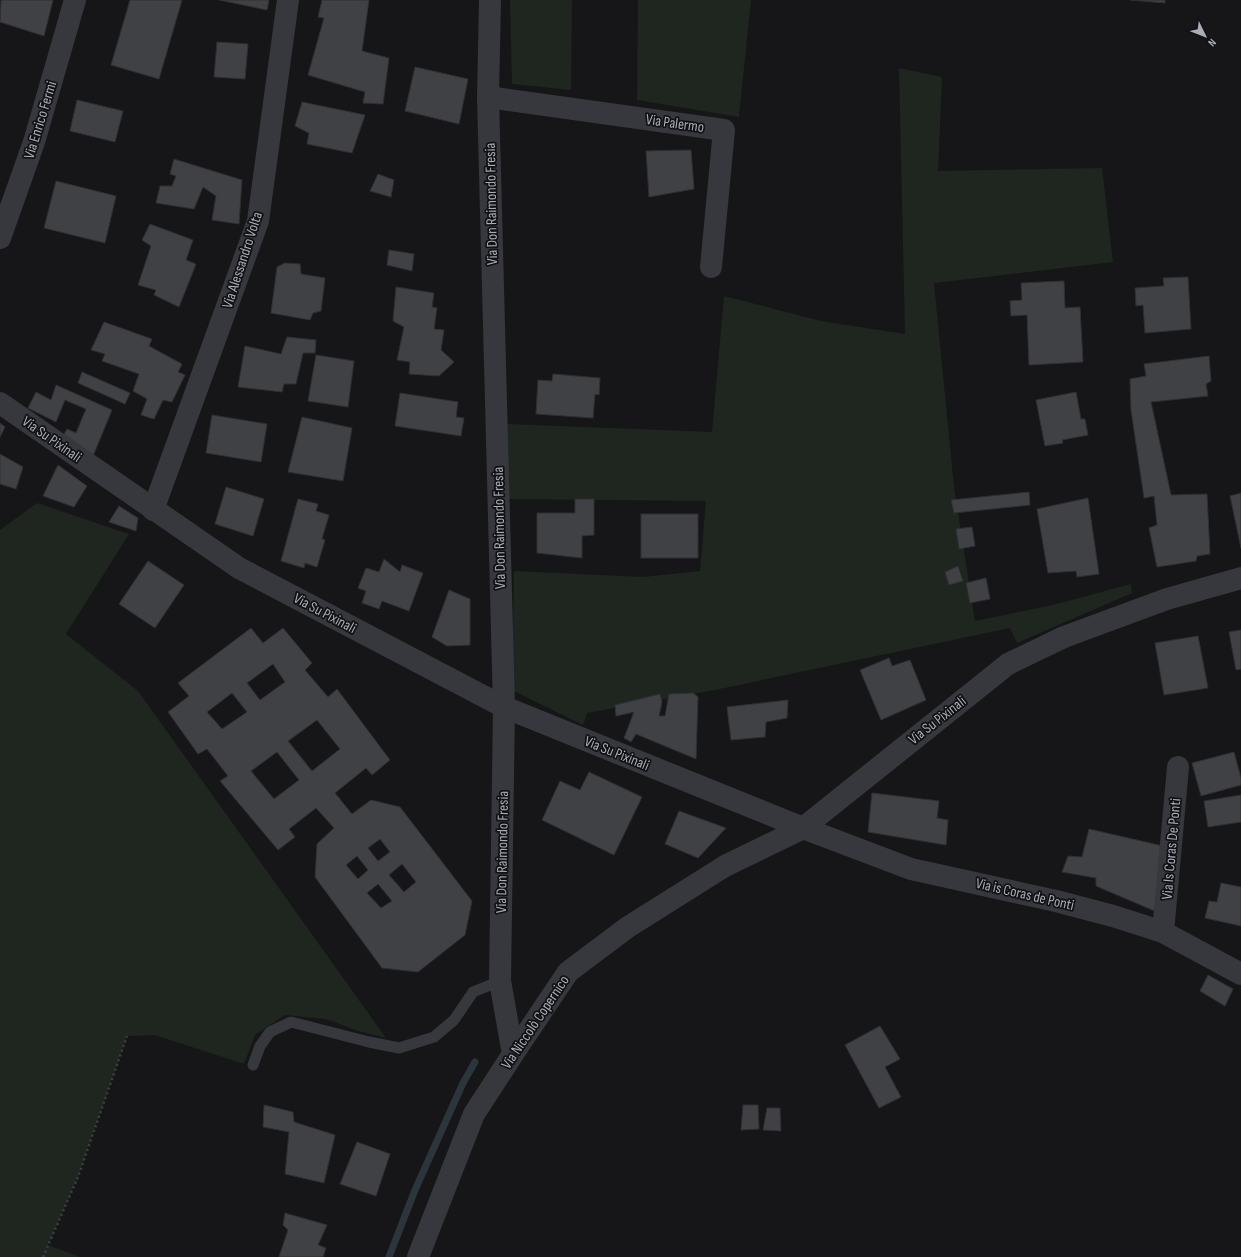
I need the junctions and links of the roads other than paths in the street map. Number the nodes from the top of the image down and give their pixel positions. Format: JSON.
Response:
{"nodes":[{"id":1,"x":75,"y":0,"type":"edge"},
{"id":2,"x":288,"y":0,"type":"edge"},
{"id":3,"x":490,"y":0,"type":"edge"},
{"id":4,"x":488,"y":97,"type":"junction"},
{"id":5,"x":0,"y":238,"type":"edge"},
{"id":6,"x":711,"y":267,"type":"dead end"},
{"id":7,"x":0,"y":403,"type":"edge"},
{"id":8,"x":153,"y":510,"type":"junction"},
{"id":9,"x":1241,"y":578,"type":"edge"},
{"id":10,"x":504,"y":707,"type":"junction"},
{"id":11,"x":1178,"y":767,"type":"dead end"},
{"id":12,"x":803,"y":828,"type":"junction"},
{"id":13,"x":1163,"y":932,"type":"junction"},
{"id":14,"x":1241,"y":974,"type":"edge"},
{"id":15,"x":500,"y":981,"type":"junction"},
{"id":16,"x":513,"y":1054,"type":"junction"},
{"id":17,"x":253,"y":1065,"type":"dead end"},
{"id":18,"x":418,"y":1257,"type":"edge"}],
"edges":[{"from":1,"to":5,"type":"street","name":"Via Enrico Fermi"},
{"from":2,"to":8,"type":"street","name":"Via Alessandro Volta"},
{"from":3,"to":4,"type":"street","name":"Via Don Raimondo Fresia"},
{"from":4,"to":6,"type":"street","name":"Via Palermo"},
{"from":4,"to":10,"type":"street","name":"Via Don Raimondo Fresia"},
{"from":7,"to":8,"type":"street","name":"Via Su Pixinali"},
{"from":8,"to":10,"type":"street","name":"Via Su Pixinali"},
{"from":9,"to":12,"type":"street","name":"Via Su Pixinali"},
{"from":10,"to":12,"type":"street","name":"Via Su Pixinali"},
{"from":10,"to":15,"type":"street","name":"Via Don Raimondo Fresia"},
{"from":11,"to":13,"type":"street","name":"Via Is Coras De Ponti"},
{"from":12,"to":13,"type":"street","name":"Via is Coras de Ponti"},
{"from":12,"to":16,"type":"street","name":"Via Niccolò Copernico"},
{"from":13,"to":14,"type":"street","name":"Via is Coras de Ponti"},
{"from":15,"to":16,"type":"street","name":"Via Don Raimondo Fresia"},
{"from":15,"to":17,"type":"lane"},
{"from":16,"to":18,"type":"street","name":"Via Niccolò Copernico"}]}
